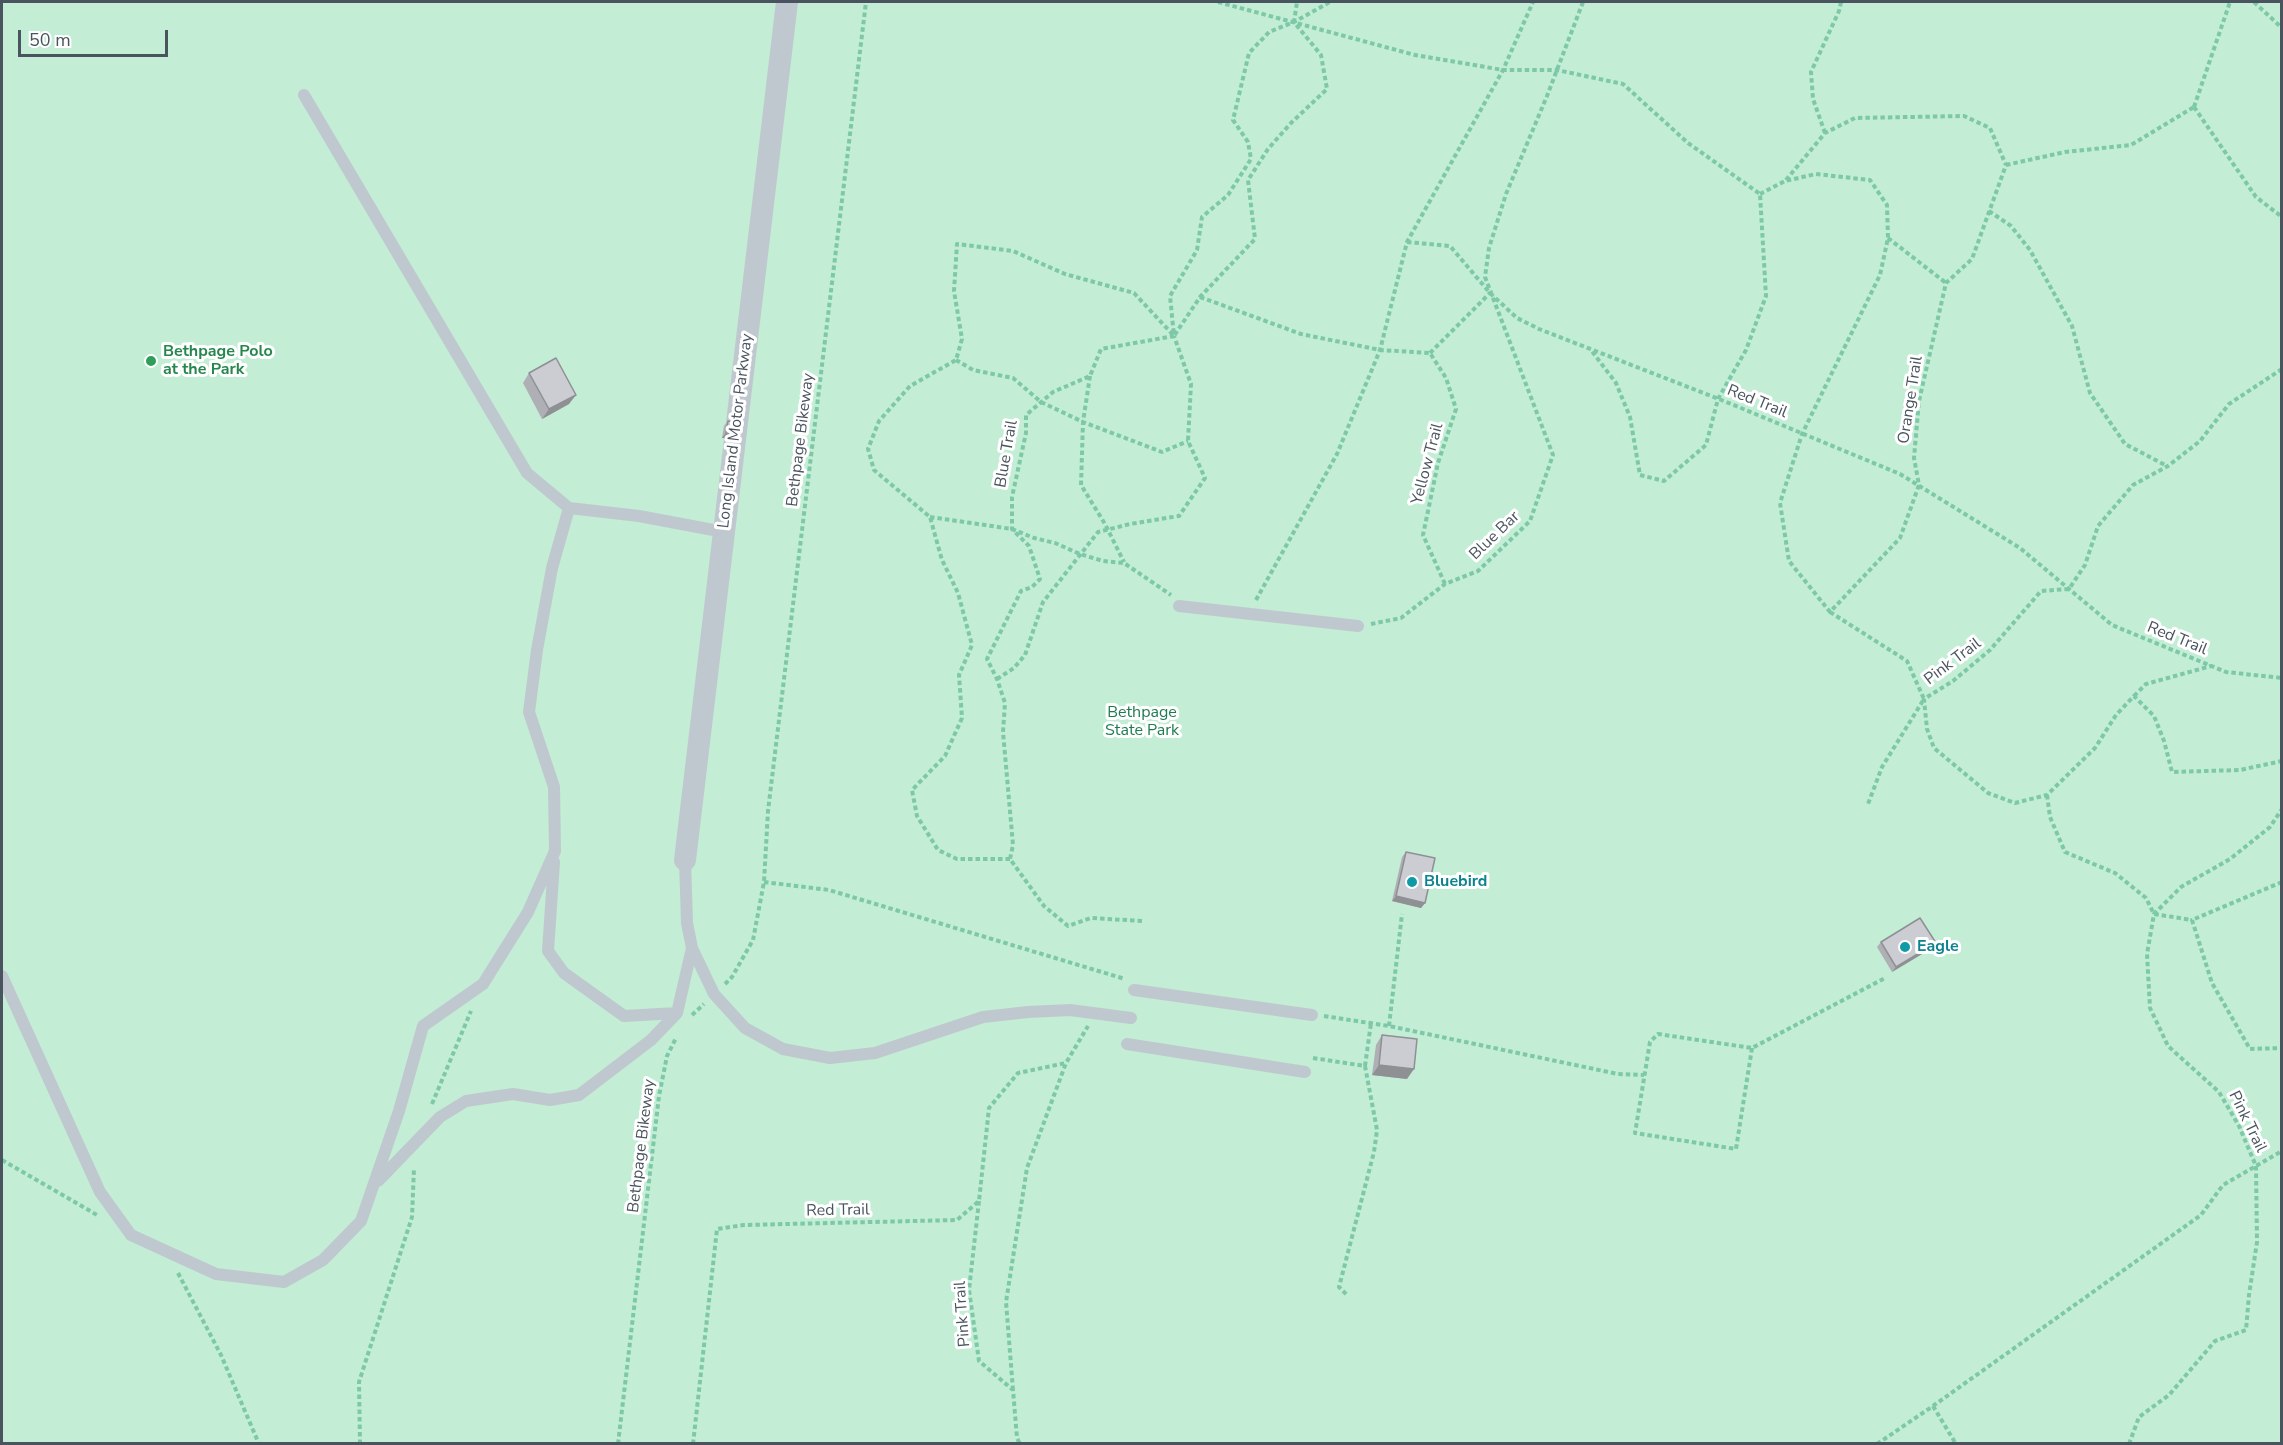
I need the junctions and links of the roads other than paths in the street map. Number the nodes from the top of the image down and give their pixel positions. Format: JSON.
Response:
{"nodes":[{"id":1,"x":787,"y":2,"type":"edge"},
{"id":2,"x":304,"y":95,"type":"dead end"},
{"id":3,"x":569,"y":508,"type":"junction"},
{"id":4,"x":724,"y":532,"type":"junction"},
{"id":5,"x":1177,"y":602,"type":"road end"},
{"id":6,"x":1358,"y":626,"type":"road end"},
{"id":7,"x":555,"y":851,"type":"junction"},
{"id":8,"x":685,"y":860,"type":"joint"},
{"id":9,"x":692,"y":948,"type":"junction"},
{"id":10,"x":2,"y":976,"type":"edge"},
{"id":11,"x":1134,"y":986,"type":"road end"},
{"id":12,"x":676,"y":1013,"type":"junction"},
{"id":13,"x":1312,"y":1015,"type":"road end"},
{"id":14,"x":1131,"y":1018,"type":"dead end"},
{"id":15,"x":1127,"y":1044,"type":"dead end"},
{"id":16,"x":1305,"y":1072,"type":"dead end"},
{"id":17,"x":375,"y":1184,"type":"junction"}],
"edges":[{"from":1,"to":4,"type":"street","name":"Long Island Motor Parkway"},
{"from":2,"to":3,"type":"lane"},
{"from":3,"to":4,"type":"lane"},
{"from":3,"to":7,"type":"lane"},
{"from":4,"to":8,"type":"street","name":"Long Island Motor Parkway"},
{"from":5,"to":6,"type":"lane"},
{"from":7,"to":12,"type":"lane"},
{"from":7,"to":17,"type":"lane"},
{"from":8,"to":9,"type":"lane"},
{"from":9,"to":12,"type":"lane"},
{"from":9,"to":14,"type":"lane"},
{"from":10,"to":17,"type":"lane"},
{"from":11,"to":13,"type":"lane"},
{"from":12,"to":17,"type":"lane"},
{"from":15,"to":16,"type":"lane"}]}
